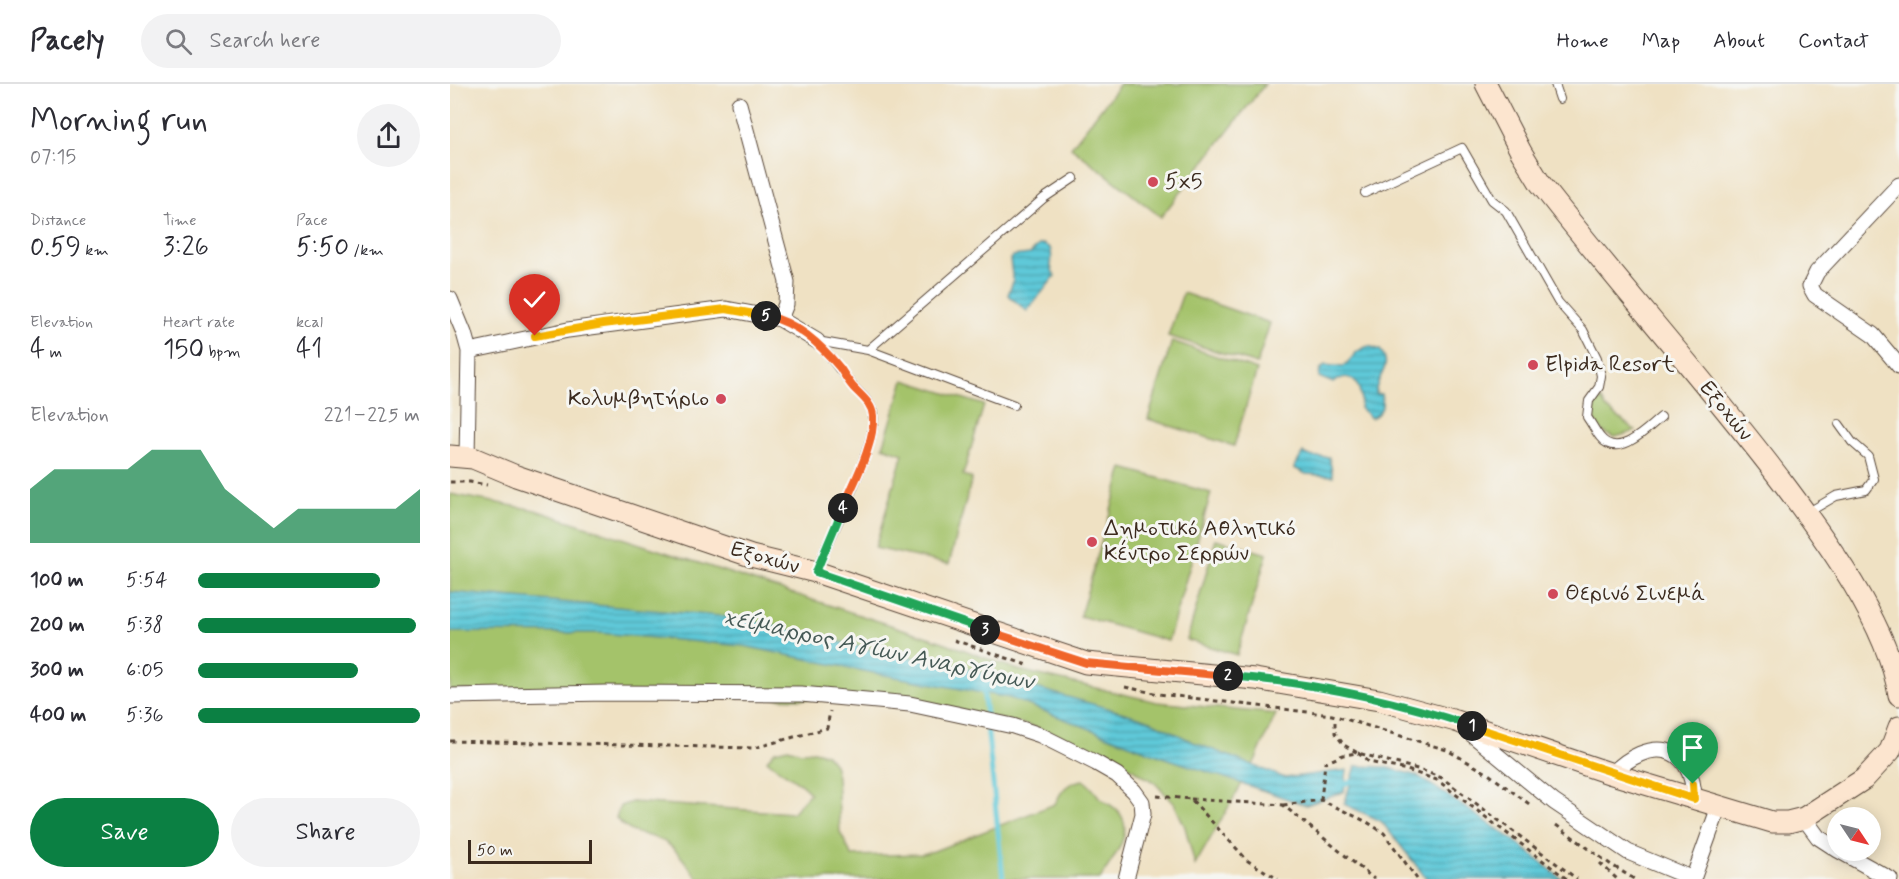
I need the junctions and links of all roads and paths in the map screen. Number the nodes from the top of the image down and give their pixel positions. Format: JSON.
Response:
{"nodes":[{"id":1,"x":1486,"y":84,"type":"edge"},
{"id":2,"x":1555,"y":84,"type":"edge"},
{"id":3,"x":1560,"y":99,"type":"dead end"},
{"id":4,"x":739,"y":104,"type":"dead end"},
{"id":5,"x":1074,"y":178,"type":"dead end"},
{"id":6,"x":1899,"y":185,"type":"edge"},
{"id":7,"x":1365,"y":194,"type":"dead end"},
{"id":8,"x":450,"y":299,"type":"edge"},
{"id":9,"x":780,"y":319,"type":"junction"},
{"id":10,"x":817,"y":341,"type":"junction"},
{"id":11,"x":868,"y":350,"type":"junction"},
{"id":12,"x":469,"y":351,"type":"junction"},
{"id":13,"x":1899,"y":366,"type":"edge"},
{"id":14,"x":1014,"y":405,"type":"dead end"},
{"id":15,"x":1661,"y":417,"type":"dead end"},
{"id":16,"x":1839,"y":424,"type":"dead end"},
{"id":17,"x":459,"y":457,"type":"edge"},
{"id":18,"x":1806,"y":514,"type":"junction"},
{"id":19,"x":816,"y":572,"type":"junction"},
{"id":20,"x":1899,"y":694,"type":"edge"},
{"id":21,"x":450,"y":696,"type":"edge"},
{"id":22,"x":832,"y":696,"type":"junction"},
{"id":23,"x":1456,"y":721,"type":"junction"},
{"id":24,"x":1335,"y":723,"type":"dead end"},
{"id":25,"x":1899,"y":727,"type":"edge"},
{"id":26,"x":450,"y":741,"type":"edge"},
{"id":27,"x":1358,"y":753,"type":"junction"},
{"id":28,"x":1612,"y":774,"type":"junction"},
{"id":29,"x":1137,"y":795,"type":"junction"},
{"id":30,"x":1191,"y":799,"type":"junction"},
{"id":31,"x":1694,"y":799,"type":"junction"},
{"id":32,"x":1321,"y":800,"type":"junction"},
{"id":33,"x":1283,"y":805,"type":"junction"},
{"id":34,"x":1719,"y":807,"type":"junction"},
{"id":35,"x":1804,"y":818,"type":"junction"},
{"id":36,"x":1827,"y":843,"type":"edge"},
{"id":37,"x":1858,"y":861,"type":"edge"},
{"id":38,"x":1600,"y":863,"type":"dead end"},
{"id":39,"x":1270,"y":874,"type":"junction"},
{"id":40,"x":1126,"y":879,"type":"edge"},
{"id":41,"x":1268,"y":879,"type":"edge"},
{"id":42,"x":1278,"y":879,"type":"edge"},
{"id":43,"x":1374,"y":879,"type":"edge"},
{"id":44,"x":1417,"y":879,"type":"edge"},
{"id":45,"x":1567,"y":879,"type":"edge"},
{"id":46,"x":1577,"y":879,"type":"edge"},
{"id":47,"x":1617,"y":879,"type":"edge"},
{"id":48,"x":1693,"y":879,"type":"edge"},
{"id":49,"x":1890,"y":879,"type":"edge"}],
"edges":[{"from":1,"to":18,"type":"main road","name":"Εξοχών"},
{"from":2,"to":3,"type":"lane"},
{"from":4,"to":9,"type":"street"},
{"from":5,"to":11,"type":"lane"},
{"from":6,"to":13,"type":"street"},
{"from":7,"to":15,"type":"lane"},
{"from":8,"to":12,"type":"street","name":"Εξοχών"},
{"from":9,"to":10,"type":"street"},
{"from":9,"to":12,"type":"street"},
{"from":10,"to":11,"type":"lane"},
{"from":10,"to":19,"type":"lane"},
{"from":11,"to":14,"type":"lane"},
{"from":12,"to":17,"type":"street","name":"Εξοχών"},
{"from":16,"to":18,"type":"lane"},
{"from":17,"to":19,"type":"main road","name":"Εξοχών"},
{"from":18,"to":20,"type":"main road","name":"Εξοχών"},
{"from":19,"to":23,"type":"main road","name":"Εξοχών"},
{"from":21,"to":22,"type":"street"},
{"from":22,"to":26,"type":"path"},
{"from":22,"to":29,"type":"street"},
{"from":23,"to":28,"type":"main road","name":"Εξοχών"},
{"from":23,"to":48,"type":"street"},
{"from":24,"to":27,"type":"path"},
{"from":25,"to":35,"type":"main road","name":"Εξοχών"},
{"from":27,"to":32,"type":"path"},
{"from":27,"to":45,"type":"path"},
{"from":27,"to":46,"type":"path"},
{"from":28,"to":31,"type":"main road","name":"Εξοχών"},
{"from":28,"to":31,"type":"street"},
{"from":29,"to":30,"type":"path"},
{"from":29,"to":40,"type":"street"},
{"from":30,"to":33,"type":"path"},
{"from":30,"to":39,"type":"path"},
{"from":31,"to":34,"type":"main road","name":"Εξοχών"},
{"from":32,"to":33,"type":"path"},
{"from":32,"to":44,"type":"path"},
{"from":33,"to":43,"type":"path"},
{"from":34,"to":35,"type":"main road","name":"Εξοχών"},
{"from":34,"to":48,"type":"street"},
{"from":35,"to":36,"type":"street"},
{"from":37,"to":49,"type":"street"},
{"from":38,"to":47,"type":"path"},
{"from":39,"to":41,"type":"path"},
{"from":39,"to":42,"type":"path"}]}
